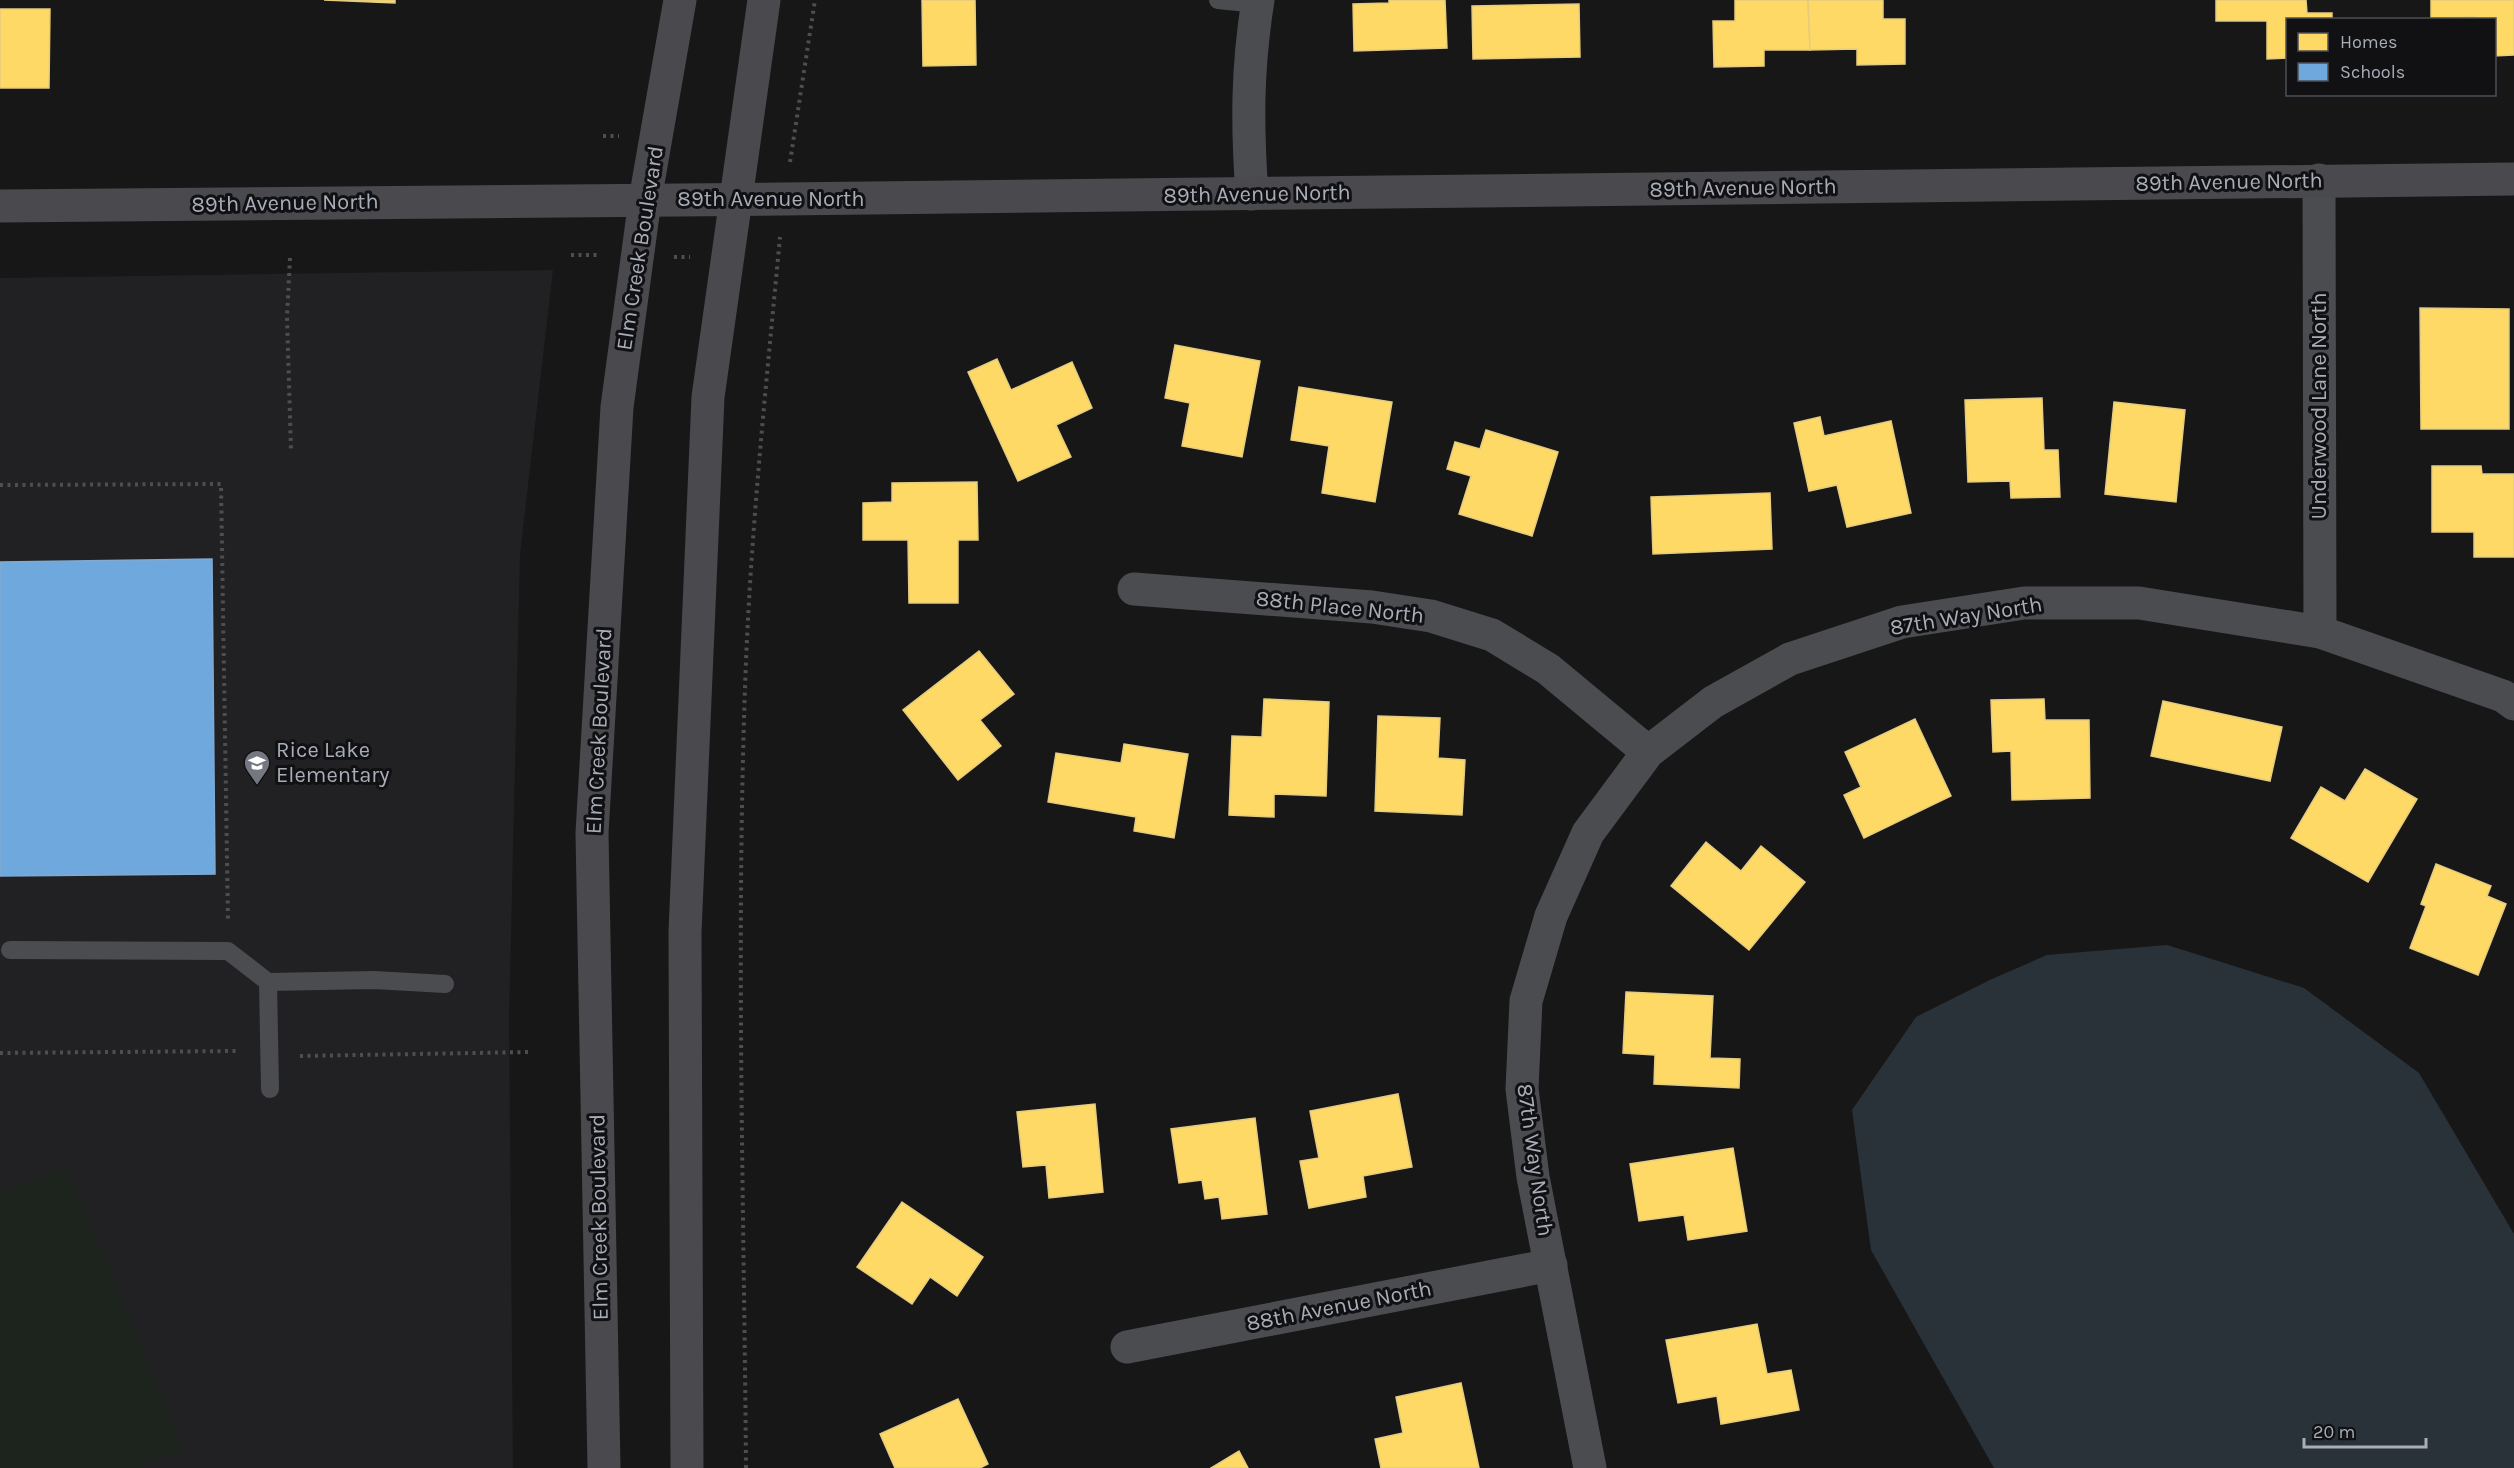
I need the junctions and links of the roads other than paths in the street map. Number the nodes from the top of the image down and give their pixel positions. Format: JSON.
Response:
{"nodes":[{"id":1,"x":680,"y":0,"type":"edge"},
{"id":2,"x":764,"y":0,"type":"edge"},
{"id":3,"x":1218,"y":0,"type":"edge"},
{"id":4,"x":1258,"y":2,"type":"edge"},
{"id":5,"x":2514,"y":179,"type":"edge"},
{"id":6,"x":2319,"y":180,"type":"junction"},
{"id":7,"x":1252,"y":194,"type":"junction"},
{"id":8,"x":735,"y":199,"type":"junction"},
{"id":9,"x":645,"y":200,"type":"junction"},
{"id":10,"x":0,"y":206,"type":"edge"},
{"id":11,"x":1134,"y":589,"type":"dead end"},
{"id":12,"x":2320,"y":633,"type":"junction"},
{"id":13,"x":2514,"y":704,"type":"edge"},
{"id":14,"x":1648,"y":752,"type":"junction"},
{"id":15,"x":10,"y":950,"type":"dead end"},
{"id":16,"x":268,"y":982,"type":"junction"},
{"id":17,"x":445,"y":984,"type":"dead end"},
{"id":18,"x":270,"y":1089,"type":"dead end"},
{"id":19,"x":1551,"y":1265,"type":"junction"},
{"id":20,"x":1127,"y":1347,"type":"dead end"},
{"id":21,"x":604,"y":1468,"type":"edge"},
{"id":22,"x":687,"y":1468,"type":"edge"},
{"id":23,"x":1590,"y":1468,"type":"edge"}],
"edges":[{"from":1,"to":9,"type":"main road","name":"Elm Creek Boulevard"},
{"from":2,"to":8,"type":"main road"},
{"from":3,"to":4,"type":"lane"},
{"from":4,"to":7,"type":"street"},
{"from":5,"to":6,"type":"main road","name":"89th Avenue North"},
{"from":6,"to":7,"type":"main road","name":"89th Avenue North"},
{"from":6,"to":12,"type":"street","name":"Underwood Lane North"},
{"from":7,"to":8,"type":"main road","name":"89th Avenue North"},
{"from":8,"to":9,"type":"main road","name":"89th Avenue North"},
{"from":8,"to":22,"type":"main road"},
{"from":9,"to":10,"type":"main road","name":"89th Avenue North"},
{"from":9,"to":21,"type":"main road","name":"Elm Creek Boulevard"},
{"from":11,"to":14,"type":"street","name":"88th Place North"},
{"from":12,"to":13,"type":"street","name":"87th Way North"},
{"from":12,"to":14,"type":"street","name":"87th Way North"},
{"from":14,"to":19,"type":"street","name":"87th Way North"},
{"from":15,"to":16,"type":"lane"},
{"from":16,"to":17,"type":"lane"},
{"from":16,"to":18,"type":"lane"},
{"from":19,"to":20,"type":"street","name":"88th Avenue North"},
{"from":19,"to":23,"type":"street","name":"87th Way North"}]}
